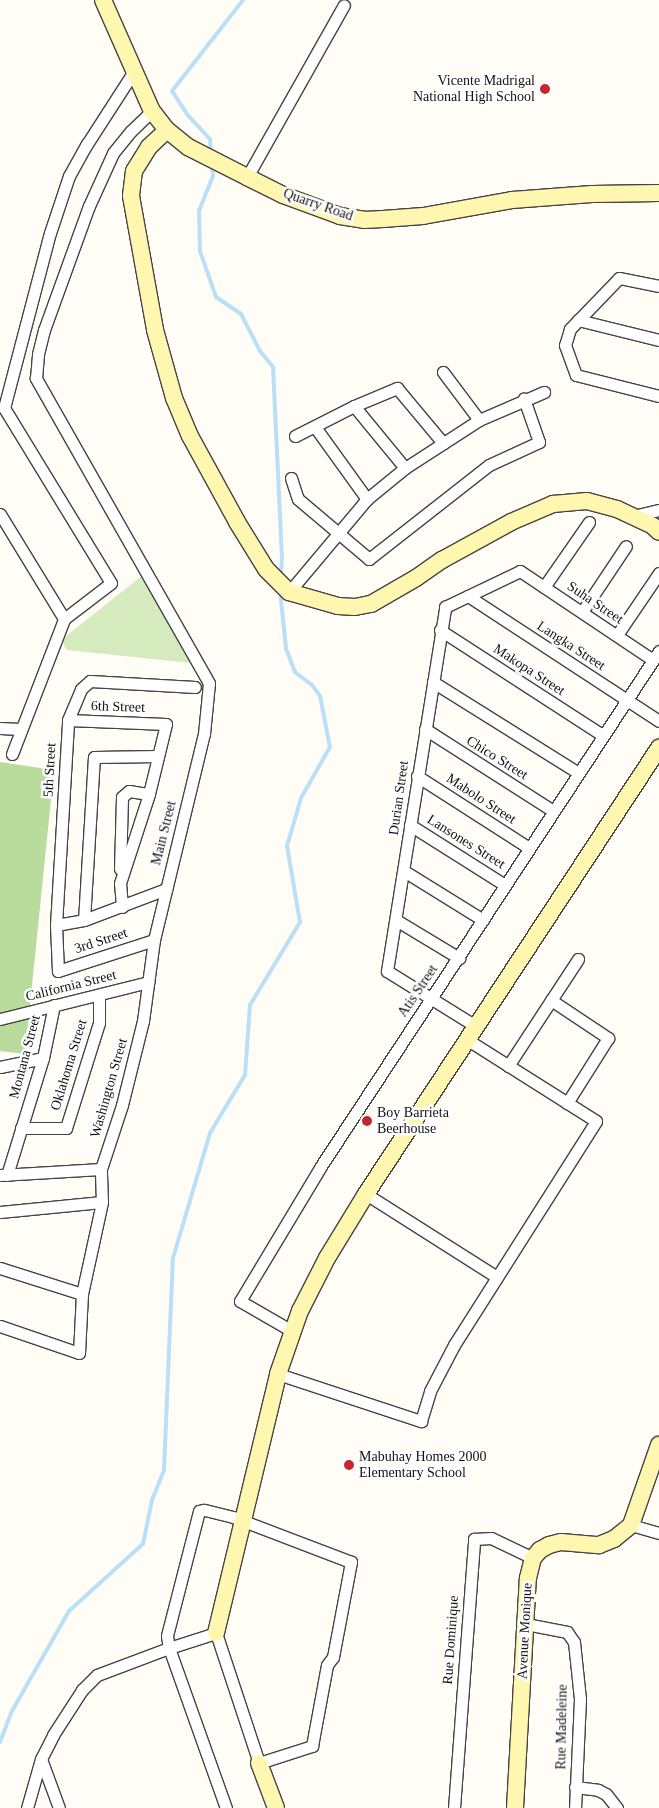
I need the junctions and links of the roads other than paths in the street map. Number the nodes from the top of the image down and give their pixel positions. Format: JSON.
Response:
{"nodes":[{"id":1,"x":102,"y":0,"type":"edge"},
{"id":2,"x":344,"y":5,"type":"dead end"},
{"id":3,"x":134,"y":71,"type":"junction"},
{"id":4,"x":152,"y":111,"type":"junction"},
{"id":5,"x":167,"y":130,"type":"junction"},
{"id":6,"x":247,"y":177,"type":"junction"},
{"id":7,"x":659,"y":193,"type":"edge"},
{"id":8,"x":659,"y":286,"type":"edge"},
{"id":9,"x":578,"y":320,"type":"junction"},
{"id":10,"x":659,"y":340,"type":"edge"},
{"id":11,"x":443,"y":372,"type":"dead end"},
{"id":12,"x":544,"y":392,"type":"dead end"},
{"id":13,"x":659,"y":396,"type":"edge"},
{"id":14,"x":524,"y":399,"type":"junction"},
{"id":15,"x":354,"y":406,"type":"junction"},
{"id":16,"x":2,"y":408,"type":"edge"},
{"id":17,"x":479,"y":420,"type":"junction"},
{"id":18,"x":315,"y":427,"type":"junction"},
{"id":19,"x":295,"y":436,"type":"dead end"},
{"id":20,"x":443,"y":443,"type":"junction"},
{"id":21,"x":405,"y":468,"type":"junction"},
{"id":22,"x":290,"y":478,"type":"dead end"},
{"id":23,"x":367,"y":499,"type":"junction"},
{"id":24,"x":659,"y":510,"type":"edge"},
{"id":25,"x":0,"y":514,"type":"edge"},
{"id":26,"x":633,"y":516,"type":"junction"},
{"id":27,"x":589,"y":522,"type":"dead end"},
{"id":28,"x":338,"y":532,"type":"junction"},
{"id":29,"x":659,"y":532,"type":"edge"},
{"id":30,"x":626,"y":546,"type":"dead end"},
{"id":31,"x":520,"y":571,"type":"joint"},
{"id":32,"x":659,"y":573,"type":"edge"},
{"id":33,"x":544,"y":587,"type":"junction"},
{"id":34,"x":286,"y":590,"type":"junction"},
{"id":35,"x":468,"y":596,"type":"junction"},
{"id":36,"x":582,"y":612,"type":"junction"},
{"id":37,"x":64,"y":619,"type":"junction"},
{"id":38,"x":440,"y":630,"type":"junction"},
{"id":39,"x":617,"y":636,"type":"junction"},
{"id":40,"x":656,"y":655,"type":"edge"},
{"id":41,"x":433,"y":682,"type":"junction"},
{"id":42,"x":195,"y":687,"type":"dead end"},
{"id":43,"x":626,"y":699,"type":"junction"},
{"id":44,"x":68,"y":720,"type":"junction"},
{"id":45,"x":659,"y":721,"type":"edge"},
{"id":46,"x":0,"y":728,"type":"edge"},
{"id":47,"x":20,"y":729,"type":"junction"},
{"id":48,"x":425,"y":730,"type":"junction"},
{"id":49,"x":602,"y":735,"type":"junction"},
{"id":50,"x":659,"y":748,"type":"edge"},
{"id":51,"x":12,"y":754,"type":"dead end"},
{"id":52,"x":158,"y":756,"type":"junction"},
{"id":53,"x":578,"y":772,"type":"junction"},
{"id":54,"x":417,"y":776,"type":"junction"},
{"id":55,"x":149,"y":794,"type":"junction"},
{"id":56,"x":553,"y":811,"type":"junction"},
{"id":57,"x":410,"y":825,"type":"junction"},
{"id":58,"x":529,"y":848,"type":"junction"},
{"id":59,"x":404,"y":871,"type":"junction"},
{"id":60,"x":120,"y":883,"type":"junction"},
{"id":61,"x":505,"y":885,"type":"junction"},
{"id":62,"x":166,"y":889,"type":"junction"},
{"id":63,"x":122,"y":907,"type":"junction"},
{"id":64,"x":84,"y":920,"type":"junction"},
{"id":65,"x":396,"y":920,"type":"junction"},
{"id":66,"x":483,"y":920,"type":"junction"},
{"id":67,"x":56,"y":926,"type":"junction"},
{"id":68,"x":154,"y":940,"type":"junction"},
{"id":69,"x":458,"y":958,"type":"junction"},
{"id":70,"x":578,"y":959,"type":"dead end"},
{"id":71,"x":58,"y":971,"type":"joint"},
{"id":72,"x":148,"y":982,"type":"junction"},
{"id":73,"x":99,"y":995,"type":"junction"},
{"id":74,"x":431,"y":999,"type":"junction"},
{"id":75,"x":551,"y":1000,"type":"junction"},
{"id":76,"x":54,"y":1004,"type":"junction"},
{"id":77,"x":0,"y":1019,"type":"edge"},
{"id":78,"x":472,"y":1034,"type":"junction"},
{"id":79,"x":43,"y":1058,"type":"junction"},
{"id":80,"x":508,"y":1066,"type":"junction"},
{"id":81,"x":0,"y":1067,"type":"edge"},
{"id":82,"x":567,"y":1103,"type":"junction"},
{"id":83,"x":21,"y":1128,"type":"junction"},
{"id":84,"x":101,"y":1169,"type":"junction"},
{"id":85,"x":4,"y":1175,"type":"edge"},
{"id":86,"x":366,"y":1194,"type":"junction"},
{"id":87,"x":102,"y":1202,"type":"junction"},
{"id":88,"x":0,"y":1212,"type":"edge"},
{"id":89,"x":0,"y":1268,"type":"edge"},
{"id":90,"x":497,"y":1277,"type":"junction"},
{"id":91,"x":82,"y":1294,"type":"junction"},
{"id":92,"x":0,"y":1326,"type":"edge"},
{"id":93,"x":292,"y":1331,"type":"junction"},
{"id":94,"x":278,"y":1374,"type":"junction"},
{"id":95,"x":659,"y":1445,"type":"edge"},
{"id":96,"x":243,"y":1521,"type":"junction"},
{"id":97,"x":631,"y":1525,"type":"junction"},
{"id":98,"x":659,"y":1533,"type":"edge"},
{"id":99,"x":534,"y":1558,"type":"junction"},
{"id":100,"x":526,"y":1624,"type":"junction"},
{"id":101,"x":216,"y":1633,"type":"junction"},
{"id":102,"x":169,"y":1648,"type":"junction"},
{"id":103,"x":41,"y":1759,"type":"junction"},
{"id":104,"x":259,"y":1763,"type":"junction"},
{"id":105,"x":575,"y":1788,"type":"junction"},
{"id":106,"x":27,"y":1808,"type":"edge"},
{"id":107,"x":59,"y":1808,"type":"edge"},
{"id":108,"x":226,"y":1808,"type":"edge"},
{"id":109,"x":276,"y":1808,"type":"edge"},
{"id":110,"x":454,"y":1808,"type":"edge"},
{"id":111,"x":515,"y":1808,"type":"edge"},
{"id":112,"x":575,"y":1808,"type":"edge"},
{"id":113,"x":617,"y":1808,"type":"edge"}],
"edges":[{"from":1,"to":3,"type":"street","name":"Quarry Road"},
{"from":2,"to":6,"type":"street"},
{"from":3,"to":4,"type":"street","name":"Quarry Road"},
{"from":3,"to":16,"type":"street"},
{"from":4,"to":5,"type":"street","name":"Quarry Road"},
{"from":4,"to":62,"type":"street","name":"Main Street"},
{"from":5,"to":6,"type":"street","name":"Quarry Road"},
{"from":5,"to":34,"type":"street"},
{"from":6,"to":7,"type":"street","name":"Quarry Road"},
{"from":8,"to":9,"type":"street"},
{"from":9,"to":10,"type":"street"},
{"from":9,"to":13,"type":"street"},
{"from":11,"to":17,"type":"street"},
{"from":12,"to":14,"type":"street"},
{"from":14,"to":17,"type":"street"},
{"from":14,"to":28,"type":"street"},
{"from":15,"to":18,"type":"street"},
{"from":15,"to":20,"type":"street"},
{"from":15,"to":21,"type":"street"},
{"from":16,"to":37,"type":"street"},
{"from":17,"to":20,"type":"street"},
{"from":18,"to":19,"type":"street"},
{"from":18,"to":23,"type":"street"},
{"from":20,"to":21,"type":"street"},
{"from":21,"to":23,"type":"street"},
{"from":22,"to":28,"type":"street"},
{"from":23,"to":28,"type":"street"},
{"from":24,"to":26,"type":"street"},
{"from":25,"to":37,"type":"street"},
{"from":26,"to":29,"type":"street"},
{"from":26,"to":34,"type":"street"},
{"from":27,"to":33,"type":"street"},
{"from":28,"to":34,"type":"street"},
{"from":30,"to":36,"type":"street"},
{"from":31,"to":33,"type":"street","name":"Suha Street"},
{"from":31,"to":35,"type":"street","name":"Durian Street"},
{"from":32,"to":39,"type":"street"},
{"from":33,"to":36,"type":"street","name":"Suha Street"},
{"from":35,"to":38,"type":"street","name":"Durian Street"},
{"from":35,"to":43,"type":"street","name":"Langka Street"},
{"from":36,"to":39,"type":"street","name":"Suha Street"},
{"from":37,"to":47,"type":"street"},
{"from":38,"to":41,"type":"street","name":"Durian Street"},
{"from":38,"to":49,"type":"street","name":"Makopa Street"},
{"from":39,"to":40,"type":"street","name":"Suha Street"},
{"from":40,"to":43,"type":"street","name":"Atis Street"},
{"from":41,"to":48,"type":"street","name":"Durian Street"},
{"from":41,"to":53,"type":"street"},
{"from":42,"to":44,"type":"street","name":"5th Street"},
{"from":43,"to":45,"type":"street","name":"Langka Street"},
{"from":43,"to":49,"type":"street","name":"Atis Street"},
{"from":44,"to":52,"type":"street","name":"6th Street"},
{"from":44,"to":67,"type":"street","name":"5th Street"},
{"from":46,"to":47,"type":"street"},
{"from":47,"to":51,"type":"street"},
{"from":48,"to":54,"type":"street","name":"Durian Street"},
{"from":48,"to":56,"type":"street","name":"Chico Street"},
{"from":49,"to":53,"type":"street","name":"Atis Street"},
{"from":50,"to":78,"type":"street"},
{"from":52,"to":55,"type":"street"},
{"from":52,"to":64,"type":"street"},
{"from":53,"to":56,"type":"street","name":"Atis Street"},
{"from":54,"to":57,"type":"street","name":"Durian Street"},
{"from":54,"to":58,"type":"street","name":"Mabolo Street"},
{"from":55,"to":60,"type":"street"},
{"from":55,"to":60,"type":"street"},
{"from":56,"to":58,"type":"street","name":"Atis Street"},
{"from":57,"to":59,"type":"street","name":"Durian Street"},
{"from":57,"to":61,"type":"street","name":"Lansones Street"},
{"from":58,"to":61,"type":"street","name":"Atis Street"},
{"from":59,"to":65,"type":"street","name":"Durian Street"},
{"from":59,"to":66,"type":"street"},
{"from":60,"to":63,"type":"street"},
{"from":61,"to":66,"type":"street","name":"Atis Street"},
{"from":62,"to":63,"type":"street"},
{"from":62,"to":68,"type":"street","name":"Main Street"},
{"from":63,"to":64,"type":"street"},
{"from":64,"to":67,"type":"street"},
{"from":65,"to":69,"type":"street"},
{"from":65,"to":74,"type":"street","name":"Durian Street"},
{"from":66,"to":69,"type":"street","name":"Atis Street"},
{"from":67,"to":71,"type":"street","name":"5th Street"},
{"from":68,"to":71,"type":"street","name":"3rd Street"},
{"from":68,"to":72,"type":"street","name":"Main Street"},
{"from":69,"to":74,"type":"street","name":"Atis Street"},
{"from":70,"to":75,"type":"street"},
{"from":72,"to":73,"type":"street","name":"California Street"},
{"from":72,"to":84,"type":"street","name":"Washington Street"},
{"from":73,"to":76,"type":"street","name":"California Street"},
{"from":73,"to":83,"type":"street","name":"Oklahoma Street"},
{"from":74,"to":78,"type":"street","name":"Durian Street"},
{"from":74,"to":93,"type":"street","name":"Atis Street"},
{"from":75,"to":80,"type":"street"},
{"from":75,"to":82,"type":"street"},
{"from":76,"to":77,"type":"street","name":"California Street"},
{"from":76,"to":79,"type":"street","name":"Montana Street"},
{"from":78,"to":80,"type":"street","name":"Durian Street"},
{"from":78,"to":86,"type":"street"},
{"from":79,"to":81,"type":"street"},
{"from":79,"to":83,"type":"street","name":"Montana Street"},
{"from":80,"to":82,"type":"street","name":"Durian Street"},
{"from":82,"to":90,"type":"street","name":"Durian Street"},
{"from":83,"to":85,"type":"street","name":"Montana Street"},
{"from":84,"to":85,"type":"street"},
{"from":84,"to":87,"type":"street","name":"Washington Street"},
{"from":86,"to":90,"type":"street"},
{"from":86,"to":93,"type":"street"},
{"from":87,"to":88,"type":"street"},
{"from":87,"to":91,"type":"street","name":"Washington Street"},
{"from":89,"to":91,"type":"street"},
{"from":90,"to":94,"type":"street"},
{"from":91,"to":92,"type":"street","name":"Washington Street"},
{"from":93,"to":94,"type":"street"},
{"from":94,"to":96,"type":"street"},
{"from":95,"to":97,"type":"street"},
{"from":96,"to":101,"type":"street"},
{"from":96,"to":102,"type":"street"},
{"from":96,"to":104,"type":"street"},
{"from":97,"to":98,"type":"street"},
{"from":97,"to":99,"type":"street"},
{"from":99,"to":100,"type":"street","name":"Avenue Monique"},
{"from":99,"to":110,"type":"street","name":"Rue Dominique"},
{"from":100,"to":105,"type":"street","name":"Rue Madeleine"},
{"from":100,"to":111,"type":"street","name":"Avenue Monique"},
{"from":101,"to":102,"type":"street"},
{"from":101,"to":104,"type":"street"},
{"from":102,"to":103,"type":"street"},
{"from":102,"to":108,"type":"street"},
{"from":103,"to":106,"type":"street"},
{"from":103,"to":107,"type":"street"},
{"from":104,"to":109,"type":"street"},
{"from":105,"to":112,"type":"street","name":"Rue Madeleine"},
{"from":105,"to":113,"type":"street"}]}
